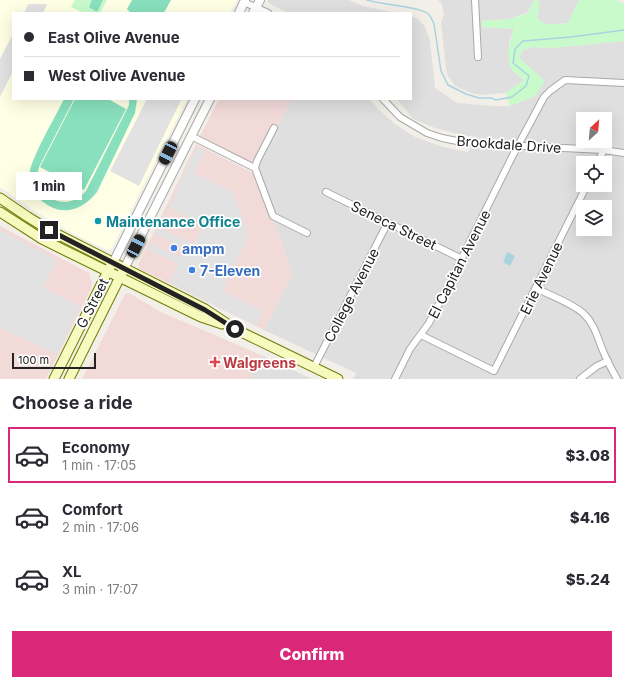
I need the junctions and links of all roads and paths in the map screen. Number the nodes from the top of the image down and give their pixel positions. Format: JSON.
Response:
{"nodes":[{"id":1,"x":475,"y":0,"type":"edge"},
{"id":2,"x":245,"y":1,"type":"edge"},
{"id":3,"x":256,"y":7,"type":"edge"},
{"id":4,"x":240,"y":12,"type":"edge"},
{"id":5,"x":266,"y":12,"type":"edge"},
{"id":6,"x":478,"y":57,"type":"dead end"},
{"id":7,"x":624,"y":83,"type":"edge"},
{"id":8,"x":194,"y":100,"type":"edge"},
{"id":9,"x":209,"y":100,"type":"edge"},
{"id":10,"x":384,"y":100,"type":"edge"},
{"id":11,"x":274,"y":128,"type":"dead end"},
{"id":12,"x":179,"y":130,"type":"junction"},
{"id":13,"x":191,"y":136,"type":"junction"},
{"id":14,"x":518,"y":145,"type":"junction"},
{"id":15,"x":604,"y":150,"type":"junction"},
{"id":16,"x":624,"y":153,"type":"edge"},
{"id":17,"x":601,"y":156,"type":"edge"},
{"id":18,"x":255,"y":168,"type":"junction"},
{"id":19,"x":326,"y":192,"type":"dead end"},
{"id":20,"x":584,"y":192,"type":"edge"},
{"id":21,"x":0,"y":198,"type":"edge"},
{"id":22,"x":0,"y":207,"type":"edge"},
{"id":23,"x":0,"y":212,"type":"edge"},
{"id":24,"x":28,"y":217,"type":"junction"},
{"id":25,"x":388,"y":222,"type":"junction"},
{"id":26,"x":307,"y":233,"type":"dead end"},
{"id":27,"x":462,"y":259,"type":"junction"},
{"id":28,"x":112,"y":263,"type":"junction"},
{"id":29,"x":124,"y":268,"type":"junction"},
{"id":30,"x":108,"y":272,"type":"junction"},
{"id":31,"x":120,"y":278,"type":"junction"},
{"id":32,"x":536,"y":288,"type":"junction"},
{"id":33,"x":235,"y":329,"type":"junction"},
{"id":34,"x":421,"y":335,"type":"junction"},
{"id":35,"x":608,"y":362,"type":"junction"},
{"id":36,"x":314,"y":367,"type":"junction"},
{"id":37,"x":54,"y":379,"type":"edge"},
{"id":38,"x":69,"y":379,"type":"edge"},
{"id":39,"x":338,"y":379,"type":"edge"},
{"id":40,"x":395,"y":379,"type":"edge"},
{"id":41,"x":580,"y":379,"type":"edge"},
{"id":42,"x":617,"y":379,"type":"edge"}],
"edges":[{"from":1,"to":6,"type":"street"},
{"from":2,"to":3,"type":"street"},
{"from":2,"to":4,"type":"street"},
{"from":3,"to":5,"type":"street"},
{"from":7,"to":14,"type":"street","name":"El Capitan Avenue"},
{"from":8,"to":12,"type":"street","name":"G Street"},
{"from":9,"to":13,"type":"street","name":"G Street"},
{"from":10,"to":14,"type":"street","name":"Brookdale Drive"},
{"from":11,"to":18,"type":"street"},
{"from":12,"to":13,"type":"street"},
{"from":12,"to":28,"type":"street","name":"G Street"},
{"from":13,"to":18,"type":"street"},
{"from":13,"to":29,"type":"street","name":"G Street"},
{"from":14,"to":15,"type":"street","name":"Brookdale Drive"},
{"from":14,"to":27,"type":"street","name":"El Capitan Avenue"},
{"from":15,"to":16,"type":"street","name":"Brookdale Drive"},
{"from":15,"to":17,"type":"street"},
{"from":18,"to":26,"type":"street"},
{"from":19,"to":25,"type":"street","name":"Seneca Street"},
{"from":20,"to":32,"type":"street","name":"Erie Avenue"},
{"from":21,"to":24,"type":"main road"},
{"from":22,"to":24,"type":"main road"},
{"from":23,"to":30,"type":"main road"},
{"from":24,"to":28,"type":"main road"},
{"from":25,"to":27,"type":"street","name":"Seneca Street"},
{"from":25,"to":36,"type":"street","name":"College Avenue"},
{"from":27,"to":34,"type":"street","name":"El Capitan Avenue"},
{"from":28,"to":29,"type":"main road"},
{"from":28,"to":30,"type":"main road","name":"G Street"},
{"from":29,"to":31,"type":"main road","name":"G Street"},
{"from":29,"to":33,"type":"main road"},
{"from":30,"to":31,"type":"main road"},
{"from":30,"to":37,"type":"main road","name":"G Street"},
{"from":31,"to":33,"type":"main road"},
{"from":31,"to":38,"type":"main road","name":"G Street"},
{"from":32,"to":34,"type":"street","name":"Erie Avenue"},
{"from":32,"to":35,"type":"street"},
{"from":33,"to":36,"type":"main road"},
{"from":34,"to":40,"type":"street","name":"El Capitan Avenue"},
{"from":35,"to":41,"type":"street"},
{"from":35,"to":42,"type":"street"},
{"from":36,"to":39,"type":"main road"}]}
